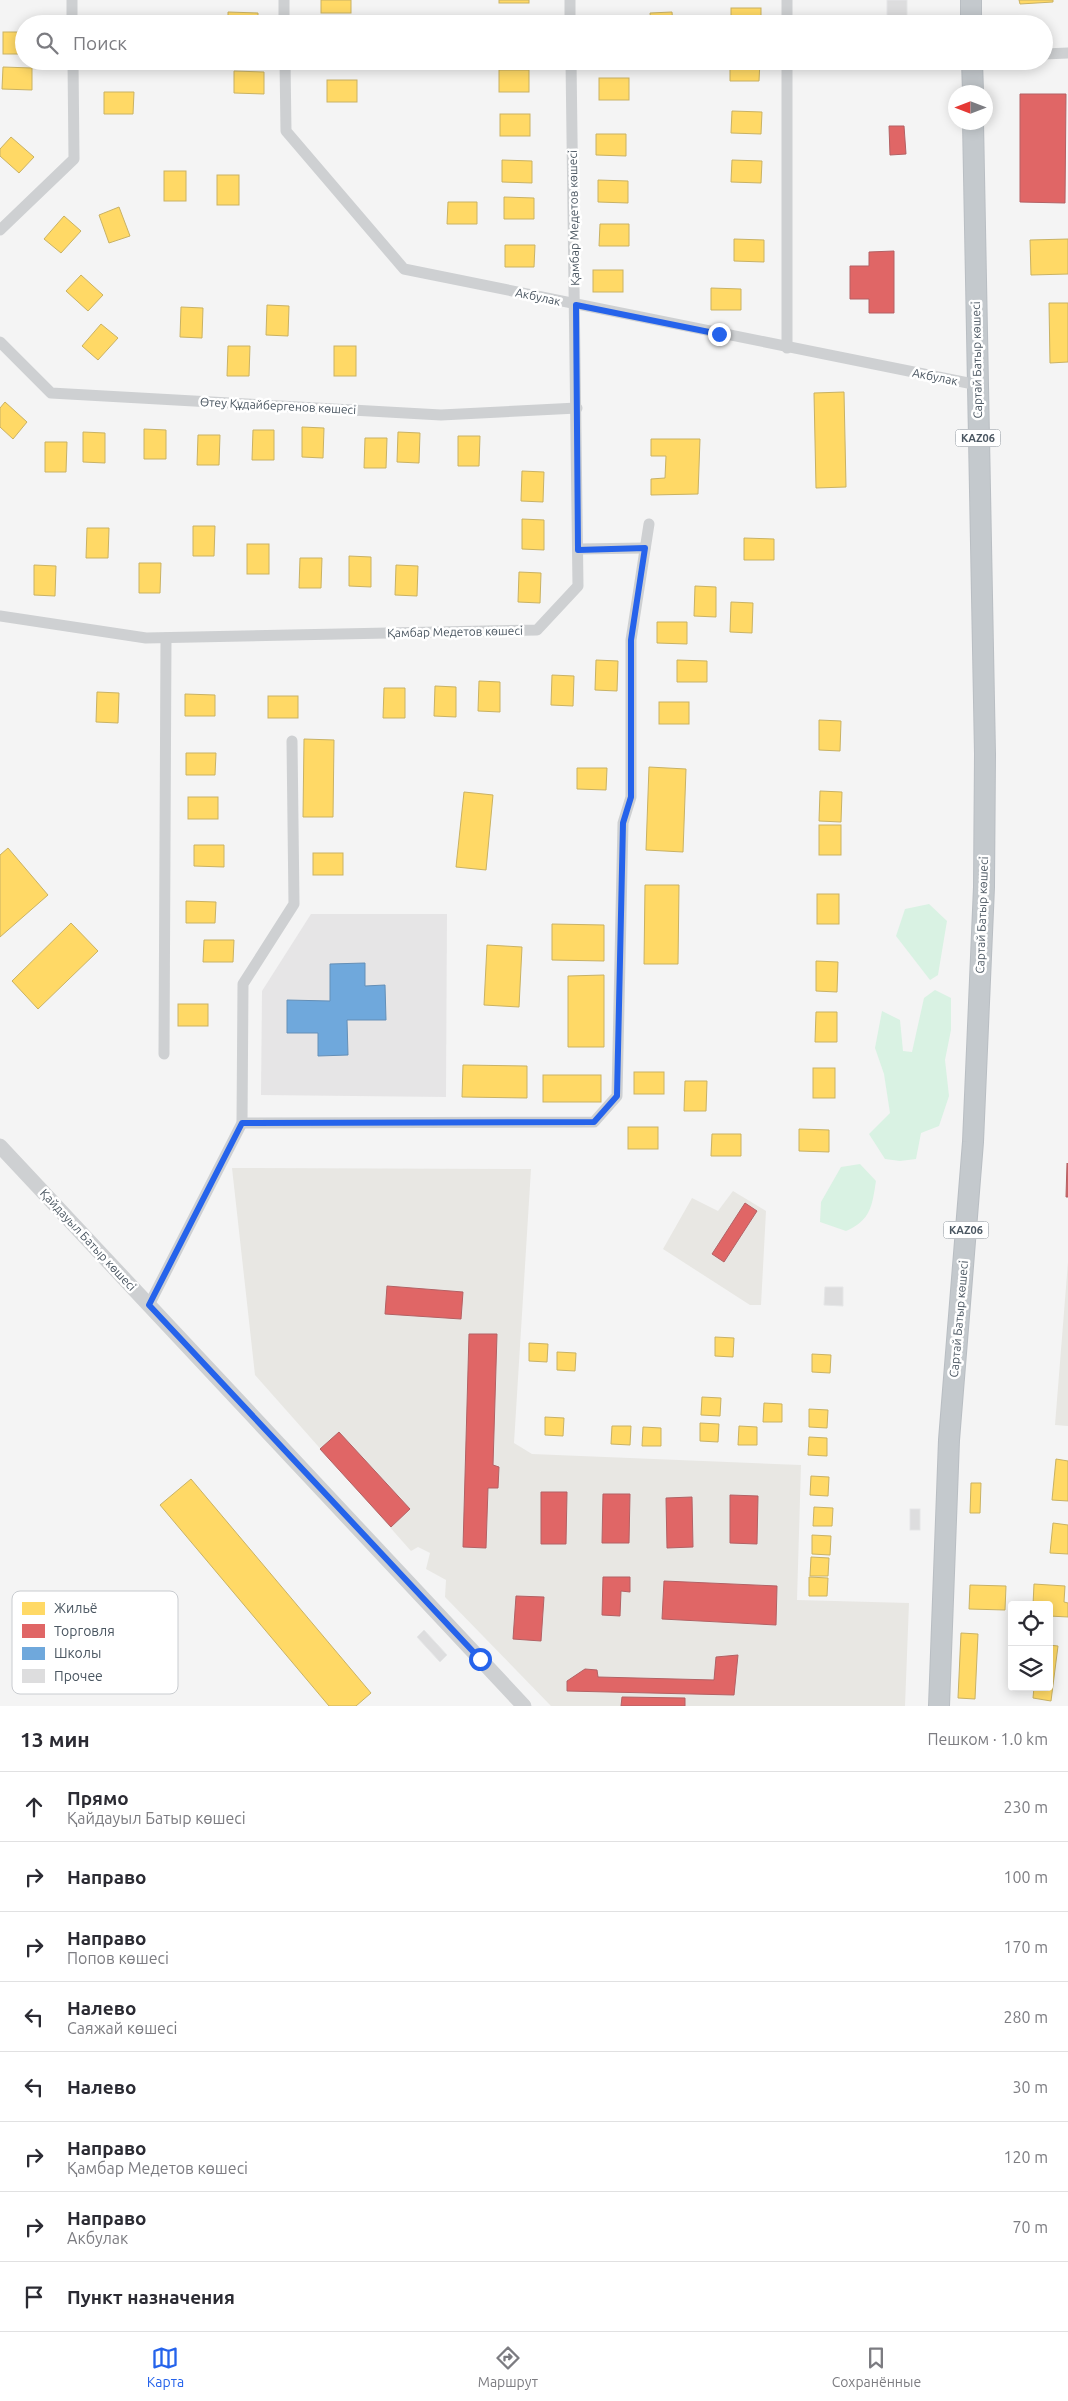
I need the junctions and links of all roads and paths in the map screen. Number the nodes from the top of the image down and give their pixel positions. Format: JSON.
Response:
{"nodes":[{"id":1,"x":72,"y":0,"type":"edge"},
{"id":2,"x":284,"y":0,"type":"edge"},
{"id":3,"x":570,"y":0,"type":"edge"},
{"id":4,"x":787,"y":0,"type":"edge"},
{"id":5,"x":971,"y":0,"type":"edge"},
{"id":6,"x":72,"y":15,"type":"edge"},
{"id":7,"x":284,"y":15,"type":"edge"},
{"id":8,"x":570,"y":15,"type":"edge"},
{"id":9,"x":787,"y":15,"type":"edge"},
{"id":10,"x":971,"y":15,"type":"edge"},
{"id":11,"x":1068,"y":53,"type":"edge"},
{"id":12,"x":1053,"y":54,"type":"edge"},
{"id":13,"x":73,"y":70,"type":"edge"},
{"id":14,"x":285,"y":70,"type":"edge"},
{"id":15,"x":571,"y":70,"type":"edge"},
{"id":16,"x":788,"y":70,"type":"edge"},
{"id":17,"x":972,"y":70,"type":"edge"},
{"id":18,"x":972,"y":85,"type":"edge"},
{"id":19,"x":973,"y":130,"type":"edge"},
{"id":20,"x":0,"y":230,"type":"edge"},
{"id":21,"x":576,"y":305,"type":"junction"},
{"id":22,"x":0,"y":342,"type":"edge"},
{"id":23,"x":787,"y":348,"type":"junction"},
{"id":24,"x":978,"y":385,"type":"junction"},
{"id":25,"x":577,"y":408,"type":"junction"},
{"id":26,"x":649,"y":524,"type":"dead end"},
{"id":27,"x":645,"y":548,"type":"junction"},
{"id":28,"x":578,"y":550,"type":"junction"},
{"id":29,"x":0,"y":616,"type":"edge"},
{"id":30,"x":166,"y":638,"type":"junction"},
{"id":31,"x":292,"y":741,"type":"dead end"},
{"id":32,"x":164,"y":1054,"type":"dead end"},
{"id":33,"x":242,"y":1123,"type":"junction"},
{"id":34,"x":0,"y":1146,"type":"edge"},
{"id":35,"x":149,"y":1305,"type":"junction"},
{"id":36,"x":524,"y":1706,"type":"edge"},
{"id":37,"x":939,"y":1706,"type":"edge"}],
"edges":[{"from":1,"to":6,"type":"street"},
{"from":2,"to":7,"type":"street"},
{"from":3,"to":8,"type":"street"},
{"from":4,"to":9,"type":"street"},
{"from":5,"to":10,"type":"highway"},
{"from":11,"to":12,"type":"street"},
{"from":13,"to":20,"type":"street"},
{"from":14,"to":21,"type":"street","name":"Акбулак"},
{"from":15,"to":21,"type":"street","name":"Қамбар Медетов көшесі"},
{"from":16,"to":23,"type":"street"},
{"from":17,"to":18,"type":"highway"},
{"from":19,"to":24,"type":"highway","name":"Сартай Батыр көшесі","number":"KАZ06"},
{"from":21,"to":23,"type":"street","name":"Акбулак"},
{"from":21,"to":25,"type":"street","name":"Қамбар Медетов көшесі"},
{"from":22,"to":25,"type":"street","name":"Өтеу Құдайбергенов көшесі"},
{"from":23,"to":24,"type":"street","name":"Акбулак"},
{"from":24,"to":37,"type":"highway","name":"Сартай Батыр көшесі","number":"KАZ06"},
{"from":25,"to":28,"type":"street","name":"Қамбар Медетов көшесі"},
{"from":26,"to":27,"type":"street"},
{"from":27,"to":28,"type":"street"},
{"from":27,"to":33,"type":"street"},
{"from":28,"to":30,"type":"street","name":"Қамбар Медетов көшесі"},
{"from":29,"to":30,"type":"street","name":"Қамбар Медетов көшесі"},
{"from":30,"to":32,"type":"street"},
{"from":31,"to":33,"type":"street"},
{"from":33,"to":35,"type":"street"},
{"from":34,"to":35,"type":"street","name":"Қайдауыл Батыр көшесі"},
{"from":35,"to":36,"type":"street","name":"Қайдауыл Батыр көшесі"}]}
